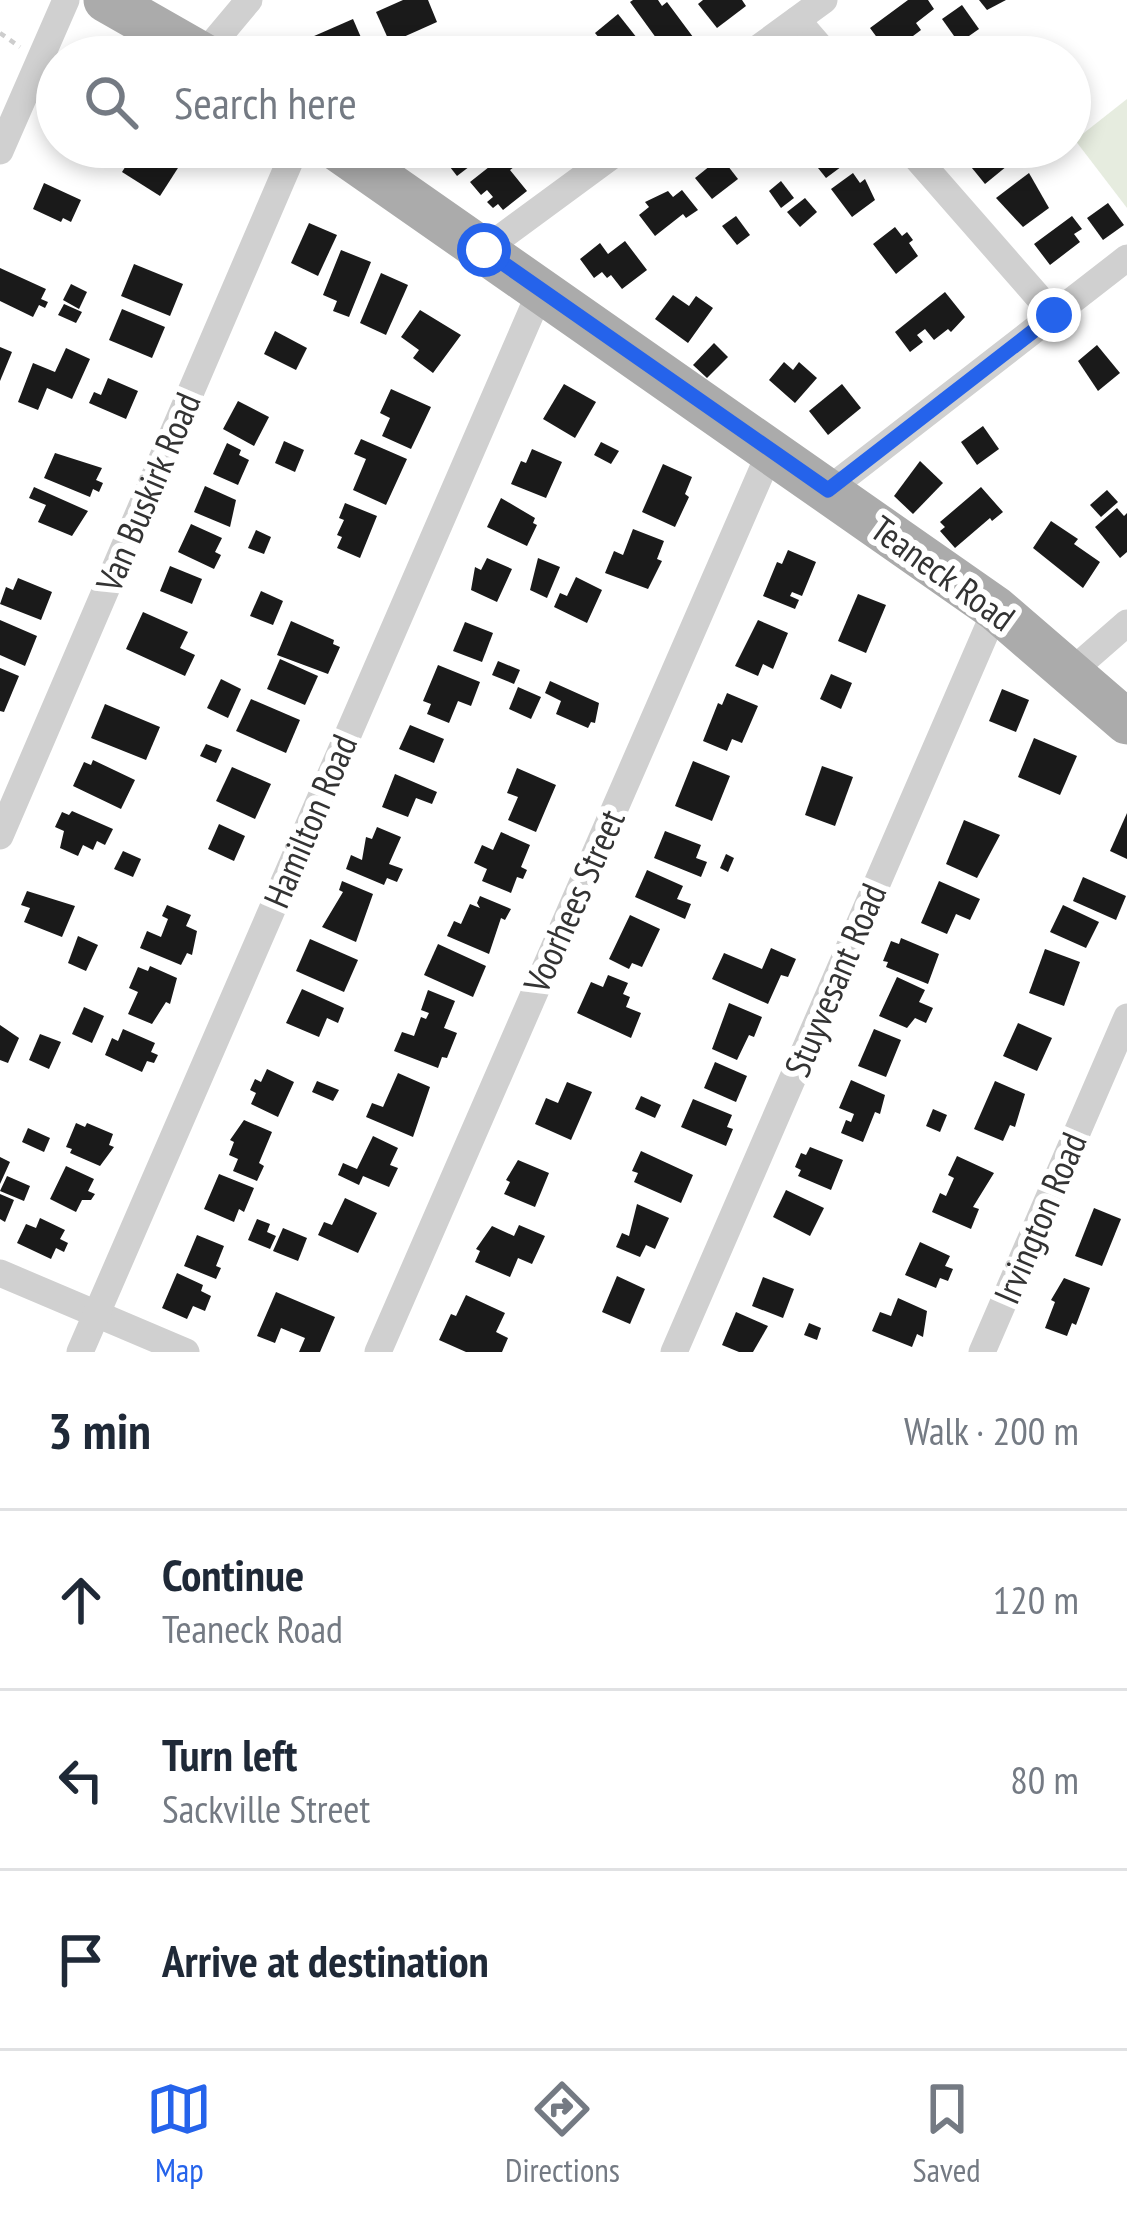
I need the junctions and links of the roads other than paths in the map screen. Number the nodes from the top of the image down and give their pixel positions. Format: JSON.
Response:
{"nodes":[{"id":1,"x":66,"y":0,"type":"edge"},
{"id":2,"x":106,"y":0,"type":"edge"},
{"id":3,"x":248,"y":0,"type":"edge"},
{"id":4,"x":824,"y":0,"type":"edge"},
{"id":5,"x":796,"y":20,"type":"junction"},
{"id":6,"x":50,"y":36,"type":"edge"},
{"id":7,"x":170,"y":36,"type":"edge"},
{"id":8,"x":220,"y":36,"type":"edge"},
{"id":9,"x":774,"y":36,"type":"edge"},
{"id":10,"x":810,"y":36,"type":"edge"},
{"id":11,"x":36,"y":69,"type":"edge"},
{"id":12,"x":0,"y":151,"type":"edge"},
{"id":13,"x":287,"y":168,"type":"edge"},
{"id":14,"x":365,"y":168,"type":"edge"},
{"id":15,"x":595,"y":168,"type":"edge"},
{"id":16,"x":925,"y":168,"type":"edge"},
{"id":17,"x":484,"y":250,"type":"junction"},
{"id":18,"x":1127,"y":258,"type":"edge"},
{"id":19,"x":541,"y":290,"type":"junction"},
{"id":20,"x":1054,"y":315,"type":"junction"},
{"id":21,"x":771,"y":450,"type":"junction"},
{"id":22,"x":828,"y":490,"type":"junction"},
{"id":23,"x":996,"y":609,"type":"junction"},
{"id":24,"x":1127,"y":623,"type":"edge"},
{"id":25,"x":1072,"y":671,"type":"junction"},
{"id":26,"x":1127,"y":722,"type":"edge"},
{"id":27,"x":0,"y":836,"type":"edge"},
{"id":28,"x":1127,"y":1017,"type":"edge"},
{"id":29,"x":0,"y":1273,"type":"edge"},
{"id":30,"x":96,"y":1314,"type":"junction"},
{"id":31,"x":80,"y":1352,"type":"edge"},
{"id":32,"x":186,"y":1352,"type":"edge"},
{"id":33,"x":378,"y":1352,"type":"edge"},
{"id":34,"x":674,"y":1352,"type":"edge"},
{"id":35,"x":982,"y":1352,"type":"edge"}],
"edges":[{"from":1,"to":6,"type":"street"},
{"from":2,"to":7,"type":"main road"},
{"from":3,"to":8,"type":"street"},
{"from":4,"to":5,"type":"street"},
{"from":5,"to":9,"type":"street"},
{"from":5,"to":10,"type":"street"},
{"from":11,"to":12,"type":"street"},
{"from":13,"to":27,"type":"street","name":"Van Buskirk Road"},
{"from":14,"to":17,"type":"main road","name":"Teaneck Road"},
{"from":15,"to":17,"type":"street"},
{"from":16,"to":20,"type":"street"},
{"from":17,"to":19,"type":"main road","name":"Teaneck Road"},
{"from":18,"to":20,"type":"street"},
{"from":19,"to":21,"type":"main road","name":"Teaneck Road"},
{"from":19,"to":30,"type":"street","name":"Hamilton Road"},
{"from":20,"to":22,"type":"street"},
{"from":21,"to":22,"type":"main road","name":"Teaneck Road"},
{"from":21,"to":33,"type":"street","name":"Voorhees Street"},
{"from":22,"to":23,"type":"main road","name":"Teaneck Road"},
{"from":23,"to":25,"type":"main road","name":"Teaneck Road"},
{"from":23,"to":34,"type":"street","name":"Stuyvesant Road"},
{"from":24,"to":25,"type":"street"},
{"from":25,"to":26,"type":"main road","name":"Teaneck Road"},
{"from":28,"to":35,"type":"street","name":"Irvington Road"},
{"from":29,"to":30,"type":"street"},
{"from":30,"to":31,"type":"street","name":"Hamilton Road"},
{"from":30,"to":32,"type":"street"}]}
